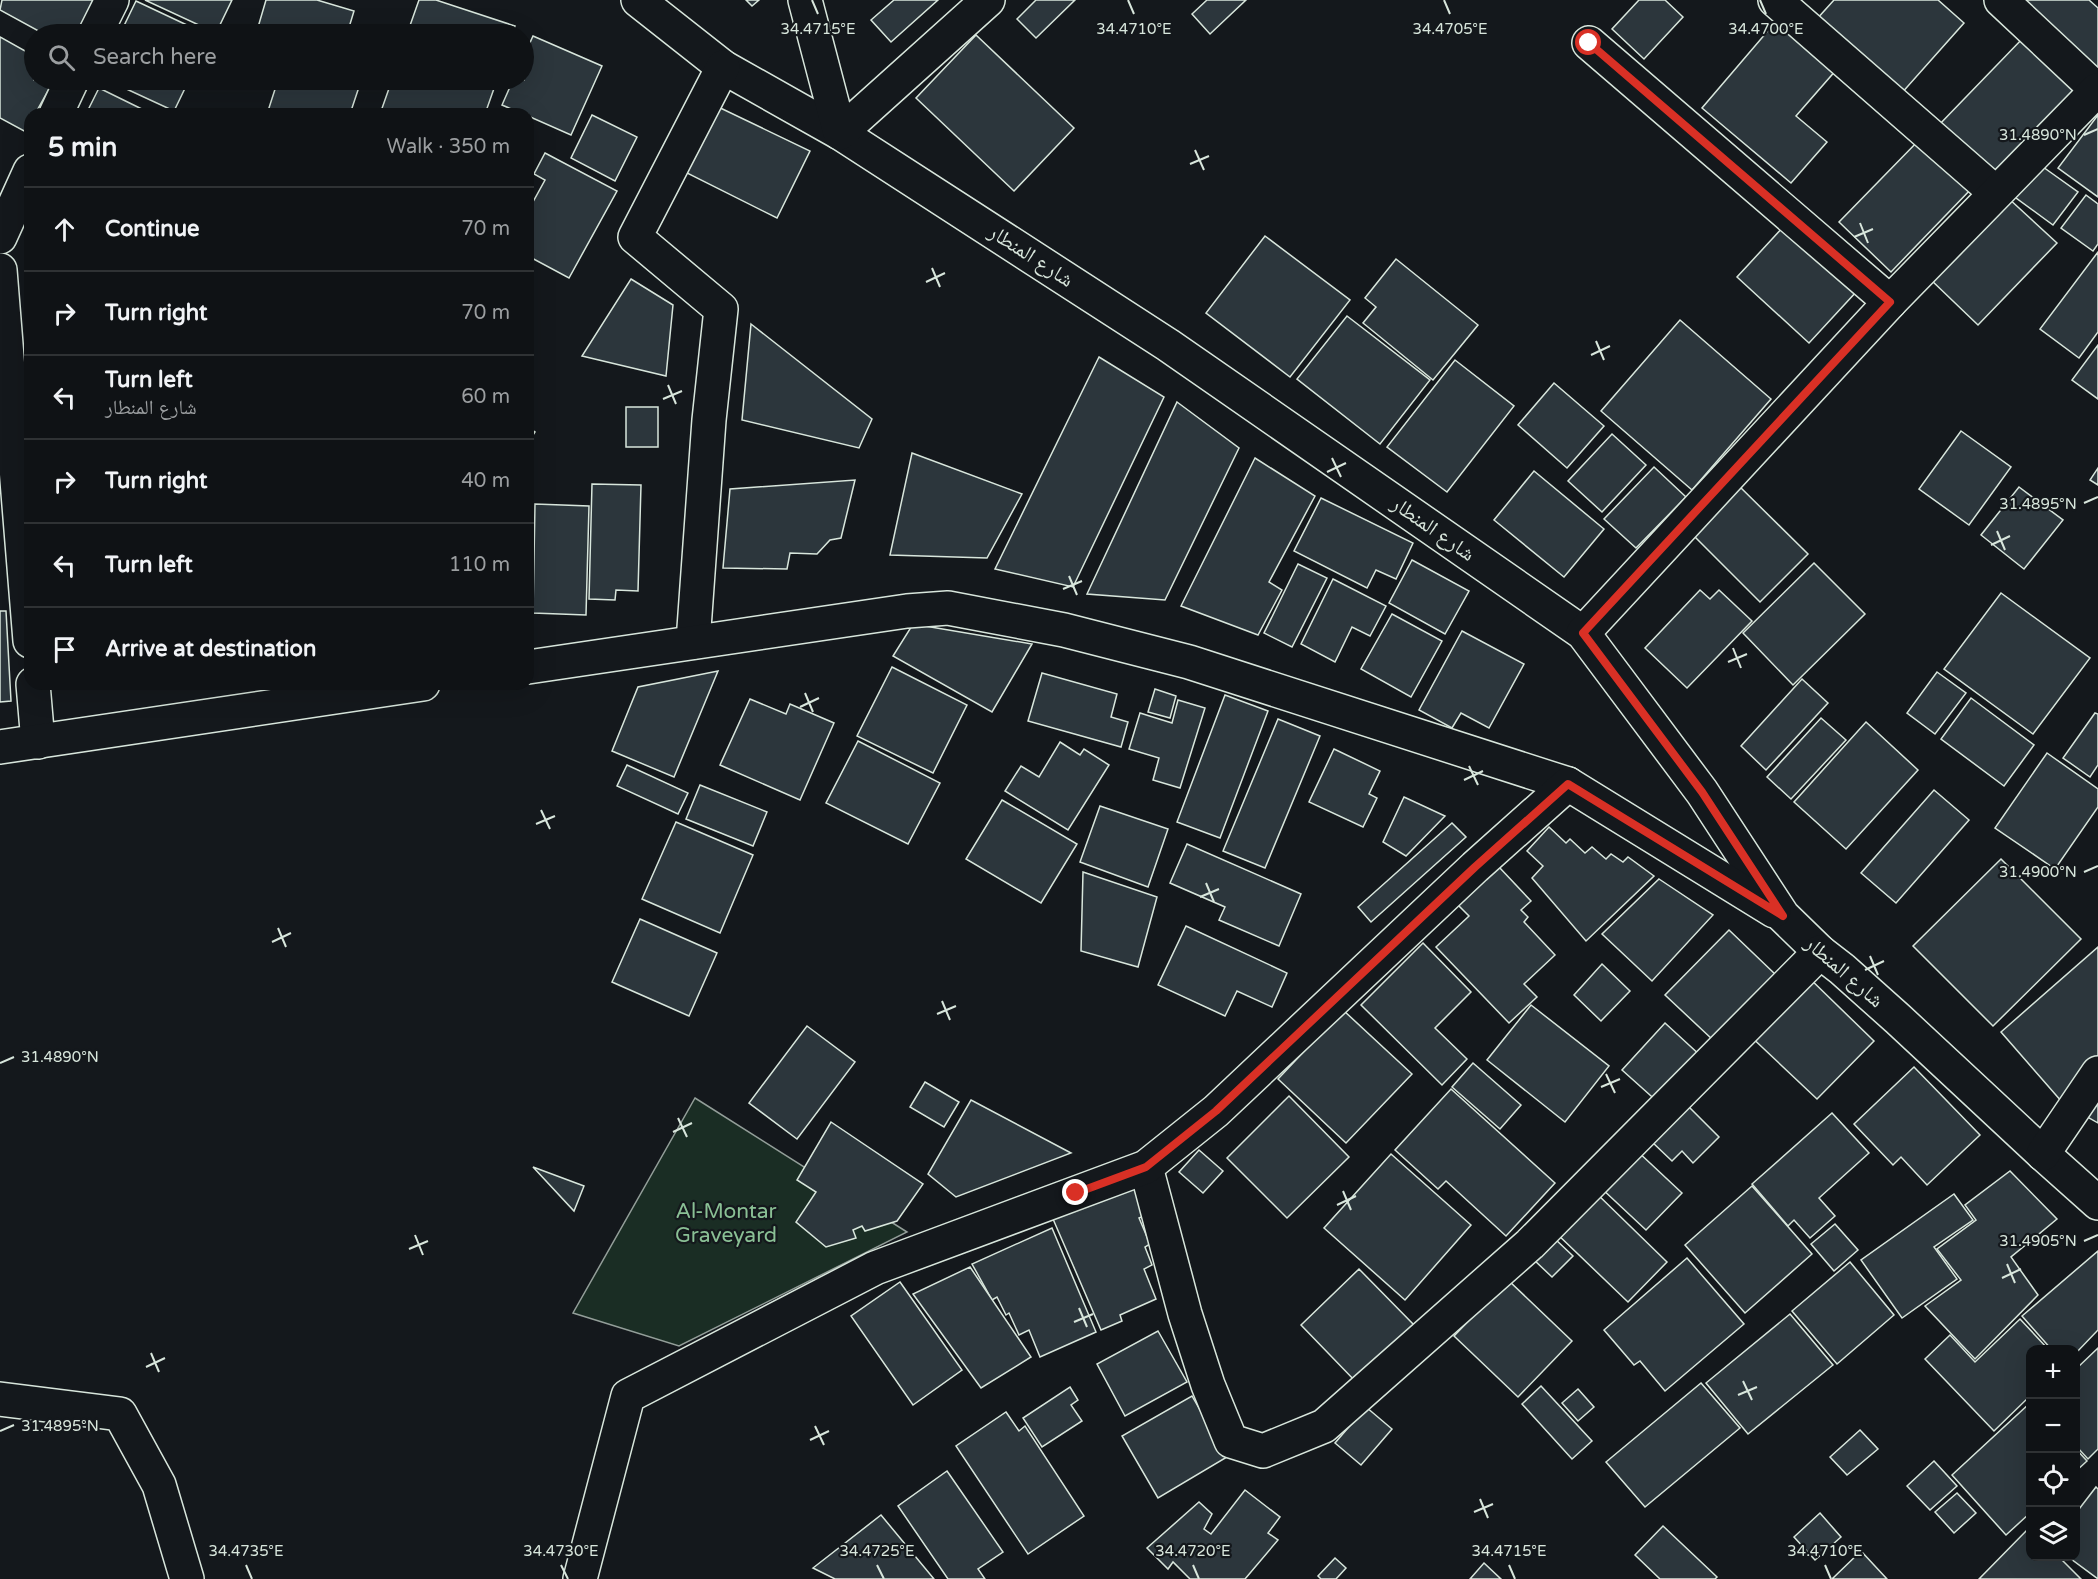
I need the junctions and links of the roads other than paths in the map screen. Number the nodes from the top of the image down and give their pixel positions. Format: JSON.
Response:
{"nodes":[{"id":1,"x":112,"y":0,"type":"edge"},
{"id":2,"x":639,"y":0,"type":"edge"},
{"id":3,"x":805,"y":0,"type":"edge"},
{"id":4,"x":988,"y":0,"type":"edge"},
{"id":5,"x":1774,"y":0,"type":"edge"},
{"id":6,"x":2001,"y":0,"type":"edge"},
{"id":7,"x":100,"y":24,"type":"edge"},
{"id":8,"x":1589,"y":43,"type":"dead end"},
{"id":9,"x":723,"y":67,"type":"junction"},
{"id":10,"x":67,"y":90,"type":"edge"},
{"id":11,"x":2097,"y":91,"type":"edge"},
{"id":12,"x":59,"y":108,"type":"edge"},
{"id":13,"x":840,"y":134,"type":"junction"},
{"id":14,"x":24,"y":184,"type":"edge"},
{"id":15,"x":1996,"y":193,"type":"junction"},
{"id":16,"x":0,"y":237,"type":"edge"},
{"id":17,"x":0,"y":270,"type":"edge"},
{"id":18,"x":1890,"y":302,"type":"junction"},
{"id":19,"x":24,"y":567,"type":"edge"},
{"id":20,"x":1583,"y":633,"type":"junction"},
{"id":21,"x":693,"y":642,"type":"junction"},
{"id":22,"x":534,"y":666,"type":"edge"},
{"id":23,"x":34,"y":690,"type":"edge"},
{"id":24,"x":383,"y":690,"type":"edge"},
{"id":25,"x":38,"y":742,"type":"junction"},
{"id":26,"x":0,"y":747,"type":"edge"},
{"id":27,"x":1568,"y":784,"type":"junction"},
{"id":28,"x":1783,"y":916,"type":"junction"},
{"id":29,"x":1820,"y":952,"type":"junction"},
{"id":30,"x":2098,"y":1073,"type":"edge"},
{"id":31,"x":2043,"y":1154,"type":"junction"},
{"id":32,"x":1146,"y":1167,"type":"junction"},
{"id":33,"x":2098,"y":1203,"type":"edge"},
{"id":34,"x":0,"y":1399,"type":"edge"},
{"id":35,"x":187,"y":1579,"type":"edge"},
{"id":36,"x":580,"y":1579,"type":"edge"}],
"edges":[{"from":1,"to":7,"type":"street"},
{"from":2,"to":9,"type":"street","name":"شارع المنطار"},
{"from":3,"to":13,"type":"street"},
{"from":4,"to":13,"type":"street"},
{"from":5,"to":15,"type":"street"},
{"from":6,"to":11,"type":"street"},
{"from":8,"to":18,"type":"street"},
{"from":9,"to":13,"type":"street","name":"شارع المنطار"},
{"from":9,"to":21,"type":"street"},
{"from":10,"to":12,"type":"street"},
{"from":11,"to":15,"type":"street"},
{"from":13,"to":20,"type":"street","name":"شارع المنطار"},
{"from":14,"to":16,"type":"street"},
{"from":15,"to":18,"type":"street"},
{"from":17,"to":19,"type":"street"},
{"from":18,"to":20,"type":"street"},
{"from":20,"to":28,"type":"street","name":"شارع المنطار"},
{"from":21,"to":22,"type":"street"},
{"from":21,"to":27,"type":"street"},
{"from":23,"to":25,"type":"street"},
{"from":24,"to":25,"type":"street"},
{"from":25,"to":26,"type":"street"},
{"from":27,"to":28,"type":"street"},
{"from":27,"to":32,"type":"street"},
{"from":28,"to":29,"type":"street","name":"شارع المنطار"},
{"from":29,"to":31,"type":"street","name":"شارع المنطار"},
{"from":29,"to":32,"type":"street"},
{"from":30,"to":31,"type":"street"},
{"from":31,"to":33,"type":"street","name":"شارع المنطار"},
{"from":32,"to":36,"type":"street"},
{"from":34,"to":35,"type":"street"}]}
